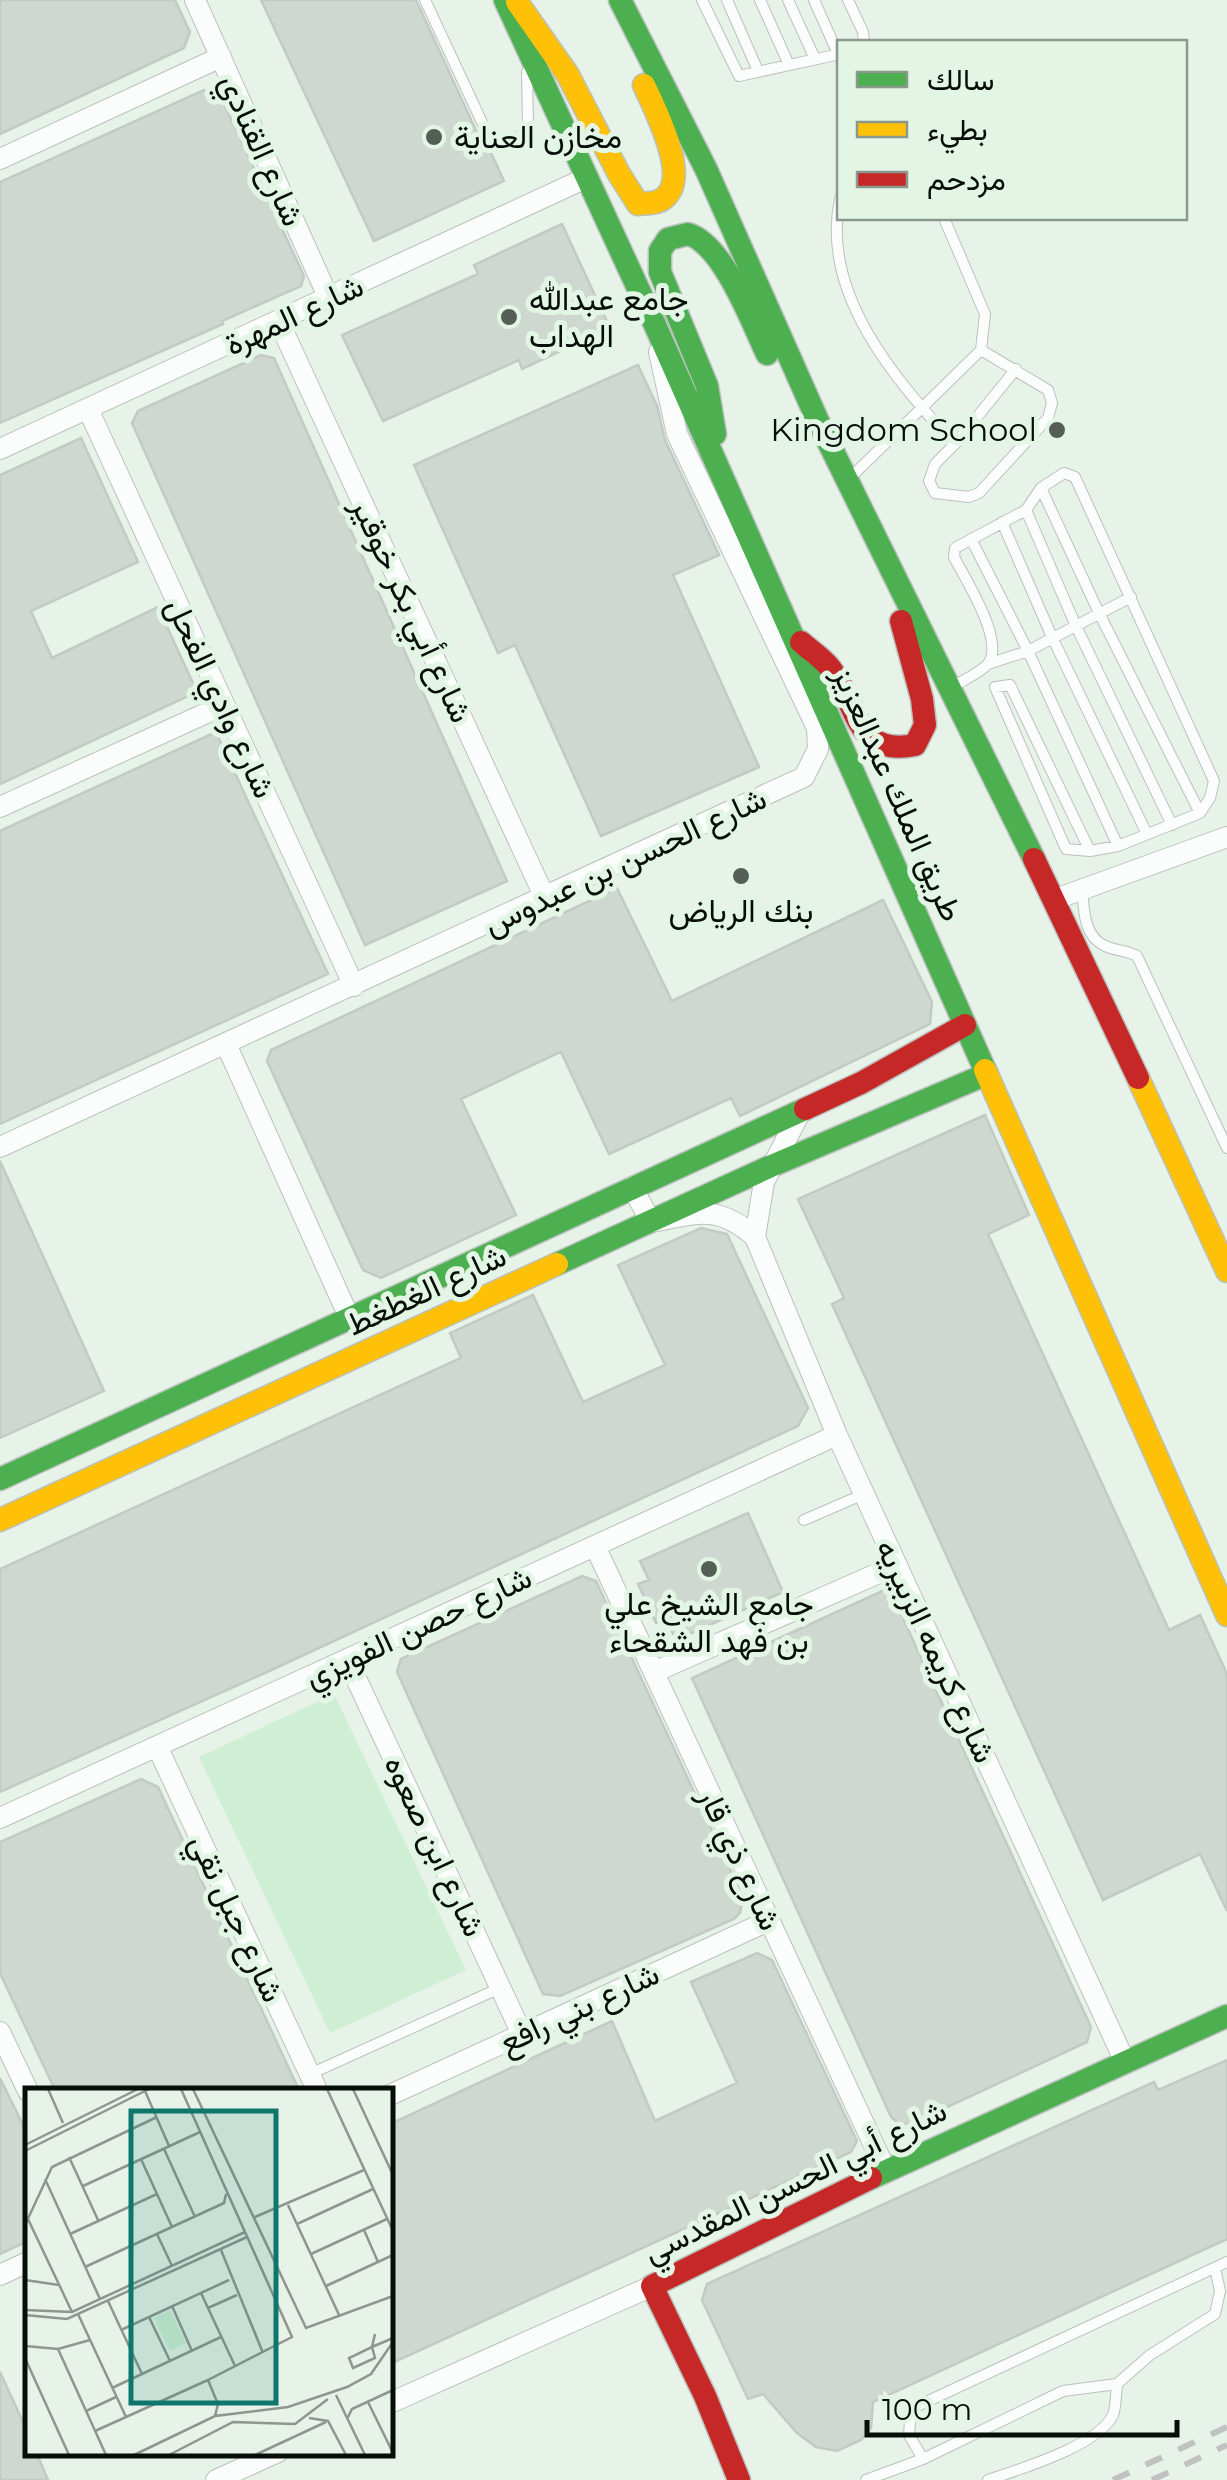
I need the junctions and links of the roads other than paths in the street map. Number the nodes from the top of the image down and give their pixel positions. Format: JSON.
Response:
{"nodes":[{"id":1,"x":195,"y":0,"type":"edge"},
{"id":2,"x":424,"y":0,"type":"edge"},
{"id":3,"x":505,"y":0,"type":"edge"},
{"id":4,"x":516,"y":0,"type":"edge"},
{"id":5,"x":616,"y":0,"type":"edge"},
{"id":6,"x":702,"y":0,"type":"edge"},
{"id":7,"x":727,"y":0,"type":"edge"},
{"id":8,"x":760,"y":0,"type":"edge"},
{"id":9,"x":788,"y":0,"type":"edge"},
{"id":10,"x":814,"y":0,"type":"edge"},
{"id":11,"x":848,"y":0,"type":"edge"},
{"id":12,"x":864,"y":40,"type":"edge"},
{"id":13,"x":526,"y":50,"type":"junction"},
{"id":14,"x":837,"y":50,"type":"edge"},
{"id":15,"x":837,"y":54,"type":"edge"},
{"id":16,"x":221,"y":58,"type":"junction"},
{"id":17,"x":815,"y":59,"type":"junction"},
{"id":18,"x":789,"y":65,"type":"junction"},
{"id":19,"x":758,"y":71,"type":"junction"},
{"id":20,"x":0,"y":159,"type":"edge"},
{"id":21,"x":586,"y":178,"type":"junction"},
{"id":22,"x":839,"y":220,"type":"edge"},
{"id":23,"x":945,"y":220,"type":"edge"},
{"id":24,"x":329,"y":299,"type":"junction"},
{"id":25,"x":279,"y":322,"type":"junction"},
{"id":26,"x":655,"y":325,"type":"junction"},
{"id":27,"x":981,"y":350,"type":"junction"},
{"id":28,"x":1016,"y":369,"type":"junction"},
{"id":29,"x":921,"y":408,"type":"junction"},
{"id":30,"x":88,"y":410,"type":"junction"},
{"id":31,"x":817,"y":419,"type":"junction"},
{"id":32,"x":955,"y":444,"type":"junction"},
{"id":33,"x":0,"y":450,"type":"edge"},
{"id":34,"x":716,"y":462,"type":"junction"},
{"id":35,"x":848,"y":480,"type":"junction"},
{"id":36,"x":1042,"y":488,"type":"junction"},
{"id":37,"x":1026,"y":510,"type":"junction"},
{"id":38,"x":1002,"y":522,"type":"junction"},
{"id":39,"x":971,"y":540,"type":"junction"},
{"id":40,"x":893,"y":573,"type":"junction"},
{"id":41,"x":1130,"y":597,"type":"junction"},
{"id":42,"x":1099,"y":613,"type":"junction"},
{"id":43,"x":1075,"y":624,"type":"junction"},
{"id":44,"x":791,"y":634,"type":"junction"},
{"id":45,"x":1052,"y":637,"type":"junction"},
{"id":46,"x":1028,"y":651,"type":"junction"},
{"id":47,"x":988,"y":664,"type":"junction"},
{"id":48,"x":949,"y":690,"type":"junction"},
{"id":49,"x":224,"y":704,"type":"junction"},
{"id":50,"x":0,"y":807,"type":"edge"},
{"id":51,"x":1200,"y":813,"type":"junction"},
{"id":52,"x":1172,"y":824,"type":"junction"},
{"id":53,"x":1146,"y":834,"type":"junction"},
{"id":54,"x":1227,"y":837,"type":"edge"},
{"id":55,"x":1118,"y":846,"type":"junction"},
{"id":56,"x":1090,"y":852,"type":"junction"},
{"id":57,"x":1082,"y":888,"type":"junction"},
{"id":58,"x":545,"y":898,"type":"junction"},
{"id":59,"x":1054,"y":900,"type":"junction"},
{"id":60,"x":354,"y":986,"type":"junction"},
{"id":61,"x":965,"y":1025,"type":"junction"},
{"id":62,"x":226,"y":1044,"type":"junction"},
{"id":63,"x":987,"y":1074,"type":"junction"},
{"id":64,"x":861,"y":1083,"type":"junction"},
{"id":65,"x":802,"y":1108,"type":"junction"},
{"id":66,"x":880,"y":1120,"type":"junction"},
{"id":67,"x":0,"y":1147,"type":"edge"},
{"id":68,"x":1227,"y":1148,"type":"edge"},
{"id":69,"x":769,"y":1167,"type":"junction"},
{"id":70,"x":632,"y":1186,"type":"junction"},
{"id":71,"x":650,"y":1222,"type":"junction"},
{"id":72,"x":755,"y":1236,"type":"junction"},
{"id":73,"x":1227,"y":1271,"type":"edge"},
{"id":74,"x":349,"y":1317,"type":"junction"},
{"id":75,"x":836,"y":1436,"type":"junction"},
{"id":76,"x":0,"y":1479,"type":"edge"},
{"id":77,"x":864,"y":1494,"type":"junction"},
{"id":78,"x":0,"y":1520,"type":"edge"},
{"id":79,"x":804,"y":1520,"type":"dead end"},
{"id":80,"x":596,"y":1546,"type":"junction"},
{"id":81,"x":897,"y":1565,"type":"junction"},
{"id":82,"x":1227,"y":1615,"type":"edge"},
{"id":83,"x":348,"y":1659,"type":"junction"},
{"id":84,"x":654,"y":1672,"type":"junction"},
{"id":85,"x":157,"y":1746,"type":"junction"},
{"id":86,"x":0,"y":1818,"type":"edge"},
{"id":87,"x":768,"y":1921,"type":"junction"},
{"id":88,"x":501,"y":1988,"type":"junction"},
{"id":89,"x":1227,"y":2016,"type":"edge"},
{"id":90,"x":0,"y":2032,"type":"edge"},
{"id":91,"x":522,"y":2034,"type":"junction"},
{"id":92,"x":1125,"y":2062,"type":"junction"},
{"id":93,"x":314,"y":2082,"type":"edge"},
{"id":94,"x":27,"y":2088,"type":"edge"},
{"id":95,"x":392,"y":2094,"type":"edge"},
{"id":96,"x":886,"y":2170,"type":"junction"},
{"id":97,"x":1227,"y":2262,"type":"edge"},
{"id":98,"x":25,"y":2263,"type":"edge"},
{"id":99,"x":1215,"y":2268,"type":"junction"},
{"id":100,"x":0,"y":2275,"type":"edge"},
{"id":101,"x":652,"y":2286,"type":"junction"},
{"id":102,"x":1117,"y":2384,"type":"junction"},
{"id":103,"x":392,"y":2402,"type":"edge"},
{"id":104,"x":271,"y":2455,"type":"edge"},
{"id":105,"x":924,"y":2459,"type":"junction"},
{"id":106,"x":216,"y":2480,"type":"edge"},
{"id":107,"x":739,"y":2480,"type":"edge"},
{"id":108,"x":866,"y":2480,"type":"edge"},
{"id":109,"x":988,"y":2480,"type":"edge"}],
"edges":[{"from":1,"to":16,"type":"street","name":"شارع القنادي"},
{"from":2,"to":13,"type":"lane"},
{"from":3,"to":13,"type":"main road","name":"طريق الملك عبدالعزيز"},
{"from":4,"to":5,"type":"main road"},
{"from":5,"to":31,"type":"main road"},
{"from":6,"to":19,"type":"lane"},
{"from":7,"to":19,"type":"lane"},
{"from":8,"to":18,"type":"lane"},
{"from":9,"to":17,"type":"lane"},
{"from":10,"to":14,"type":"lane"},
{"from":11,"to":12,"type":"lane"},
{"from":13,"to":21,"type":"main road","name":"طريق الملك عبدالعزيز"},
{"from":15,"to":17,"type":"lane"},
{"from":16,"to":20,"type":"street"},
{"from":16,"to":24,"type":"street","name":"شارع القنادي"},
{"from":17,"to":18,"type":"lane"},
{"from":18,"to":19,"type":"lane"},
{"from":21,"to":24,"type":"street","name":"شارع المهرة"},
{"from":21,"to":26,"type":"main road","name":"طريق الملك عبدالعزيز"},
{"from":22,"to":29,"type":"lane"},
{"from":23,"to":27,"type":"lane"},
{"from":24,"to":25,"type":"street","name":"شارع المهرة"},
{"from":25,"to":30,"type":"street","name":"شارع المهرة"},
{"from":25,"to":58,"type":"street","name":"شارع أبي بكر خوقير"},
{"from":26,"to":34,"type":"main road","name":"طريق الملك عبدالعزيز"},
{"from":26,"to":58,"type":"street","name":"شارع الحسن بن عبدوس"},
{"from":27,"to":28,"type":"lane"},
{"from":27,"to":29,"type":"lane"},
{"from":28,"to":32,"type":"lane"},
{"from":28,"to":32,"type":"lane"},
{"from":29,"to":32,"type":"lane"},
{"from":29,"to":35,"type":"lane"},
{"from":30,"to":33,"type":"street","name":"شارع المهرة"},
{"from":30,"to":49,"type":"street","name":"شارع وادي الفحل"},
{"from":31,"to":34,"type":"main road"},
{"from":31,"to":35,"type":"main road"},
{"from":34,"to":44,"type":"main road","name":"طريق الملك عبدالعزيز"},
{"from":35,"to":40,"type":"main road"},
{"from":36,"to":37,"type":"lane"},
{"from":36,"to":41,"type":"lane"},
{"from":36,"to":42,"type":"lane"},
{"from":37,"to":38,"type":"lane"},
{"from":37,"to":43,"type":"lane"},
{"from":38,"to":39,"type":"lane"},
{"from":38,"to":45,"type":"lane"},
{"from":39,"to":46,"type":"lane"},
{"from":39,"to":47,"type":"lane"},
{"from":40,"to":44,"type":"main road"},
{"from":40,"to":48,"type":"main road"},
{"from":41,"to":42,"type":"lane"},
{"from":41,"to":51,"type":"lane"},
{"from":42,"to":43,"type":"lane"},
{"from":42,"to":51,"type":"lane"},
{"from":43,"to":45,"type":"lane"},
{"from":43,"to":52,"type":"lane"},
{"from":44,"to":61,"type":"main road","name":"طريق الملك عبدالعزيز"},
{"from":45,"to":46,"type":"lane"},
{"from":45,"to":53,"type":"lane"},
{"from":46,"to":47,"type":"lane"},
{"from":46,"to":55,"type":"lane"},
{"from":47,"to":48,"type":"lane"},
{"from":48,"to":59,"type":"main road"},
{"from":49,"to":50,"type":"street"},
{"from":49,"to":60,"type":"street","name":"شارع وادي الفحل"},
{"from":51,"to":52,"type":"lane"},
{"from":52,"to":53,"type":"lane"},
{"from":53,"to":55,"type":"lane"},
{"from":54,"to":57,"type":"street"},
{"from":55,"to":56,"type":"lane"},
{"from":56,"to":56,"type":"lane"},
{"from":57,"to":59,"type":"street"},
{"from":57,"to":68,"type":"lane"},
{"from":58,"to":60,"type":"street","name":"شارع الحسن بن عبدوس"},
{"from":59,"to":73,"type":"main road"},
{"from":60,"to":62,"type":"street","name":"شارع الحسن بن عبدوس"},
{"from":61,"to":63,"type":"main road","name":"طريق الملك عبدالعزيز"},
{"from":61,"to":64,"type":"main road","name":"شارع الغطغط"},
{"from":62,"to":67,"type":"street","name":"شارع الحسن بن عبدوس"},
{"from":62,"to":74,"type":"street"},
{"from":63,"to":66,"type":"main road","name":"شارع الغطغط"},
{"from":63,"to":82,"type":"main road","name":"طريق الملك عبدالعزيز"},
{"from":64,"to":65,"type":"main road","name":"شارع الغطغط"},
{"from":64,"to":66,"type":"main road"},
{"from":65,"to":69,"type":"street"},
{"from":65,"to":70,"type":"main road","name":"شارع الغطغط"},
{"from":66,"to":69,"type":"main road","name":"شارع الغطغط"},
{"from":69,"to":71,"type":"main road","name":"شارع الغطغط"},
{"from":69,"to":72,"type":"street"},
{"from":70,"to":71,"type":"street"},
{"from":70,"to":74,"type":"main road","name":"شارع الغطغط"},
{"from":71,"to":72,"type":"street"},
{"from":71,"to":78,"type":"main road","name":"شارع الغطغط"},
{"from":72,"to":75,"type":"street","name":"شارع كريمه الزبيريه"},
{"from":74,"to":76,"type":"main road","name":"شارع الغطغط"},
{"from":75,"to":77,"type":"street","name":"شارع كريمه الزبيريه"},
{"from":75,"to":80,"type":"street","name":"شارع حصن الفويزي"},
{"from":77,"to":79,"type":"lane"},
{"from":77,"to":81,"type":"street","name":"شارع كريمه الزبيريه"},
{"from":80,"to":83,"type":"street","name":"شارع حصن الفويزي"},
{"from":80,"to":84,"type":"street","name":"شارع ذي قار"},
{"from":81,"to":84,"type":"street"},
{"from":81,"to":92,"type":"street","name":"شارع كريمه الزبيريه"},
{"from":83,"to":85,"type":"street","name":"شارع حصن الفويزي"},
{"from":83,"to":88,"type":"street","name":"شارع ابن صعوه"},
{"from":84,"to":87,"type":"street","name":"شارع ذي قار"},
{"from":85,"to":86,"type":"street","name":"شارع حصن الفويزي"},
{"from":85,"to":93,"type":"street","name":"شارع جبل نقي"},
{"from":87,"to":91,"type":"street","name":"شارع بني رافع"},
{"from":87,"to":96,"type":"street","name":"شارع ذي قار"},
{"from":88,"to":91,"type":"street","name":"شارع ابن صعوه"},
{"from":88,"to":93,"type":"lane"},
{"from":89,"to":92,"type":"main road","name":"شارع أبي الحسن المقدسي"},
{"from":90,"to":94,"type":"street"},
{"from":91,"to":95,"type":"street","name":"شارع بني رافع"},
{"from":92,"to":96,"type":"main road","name":"شارع أبي الحسن المقدسي"},
{"from":96,"to":101,"type":"main road","name":"شارع أبي الحسن المقدسي"},
{"from":97,"to":99,"type":"lane"},
{"from":98,"to":100,"type":"street"},
{"from":99,"to":102,"type":"lane"},
{"from":99,"to":105,"type":"lane"},
{"from":101,"to":103,"type":"street","name":"شارع أبي الحسن المقدسي"},
{"from":101,"to":107,"type":"main road"},
{"from":102,"to":105,"type":"lane"},
{"from":102,"to":109,"type":"lane"},
{"from":104,"to":106,"type":"street"},
{"from":105,"to":108,"type":"lane"}]}
